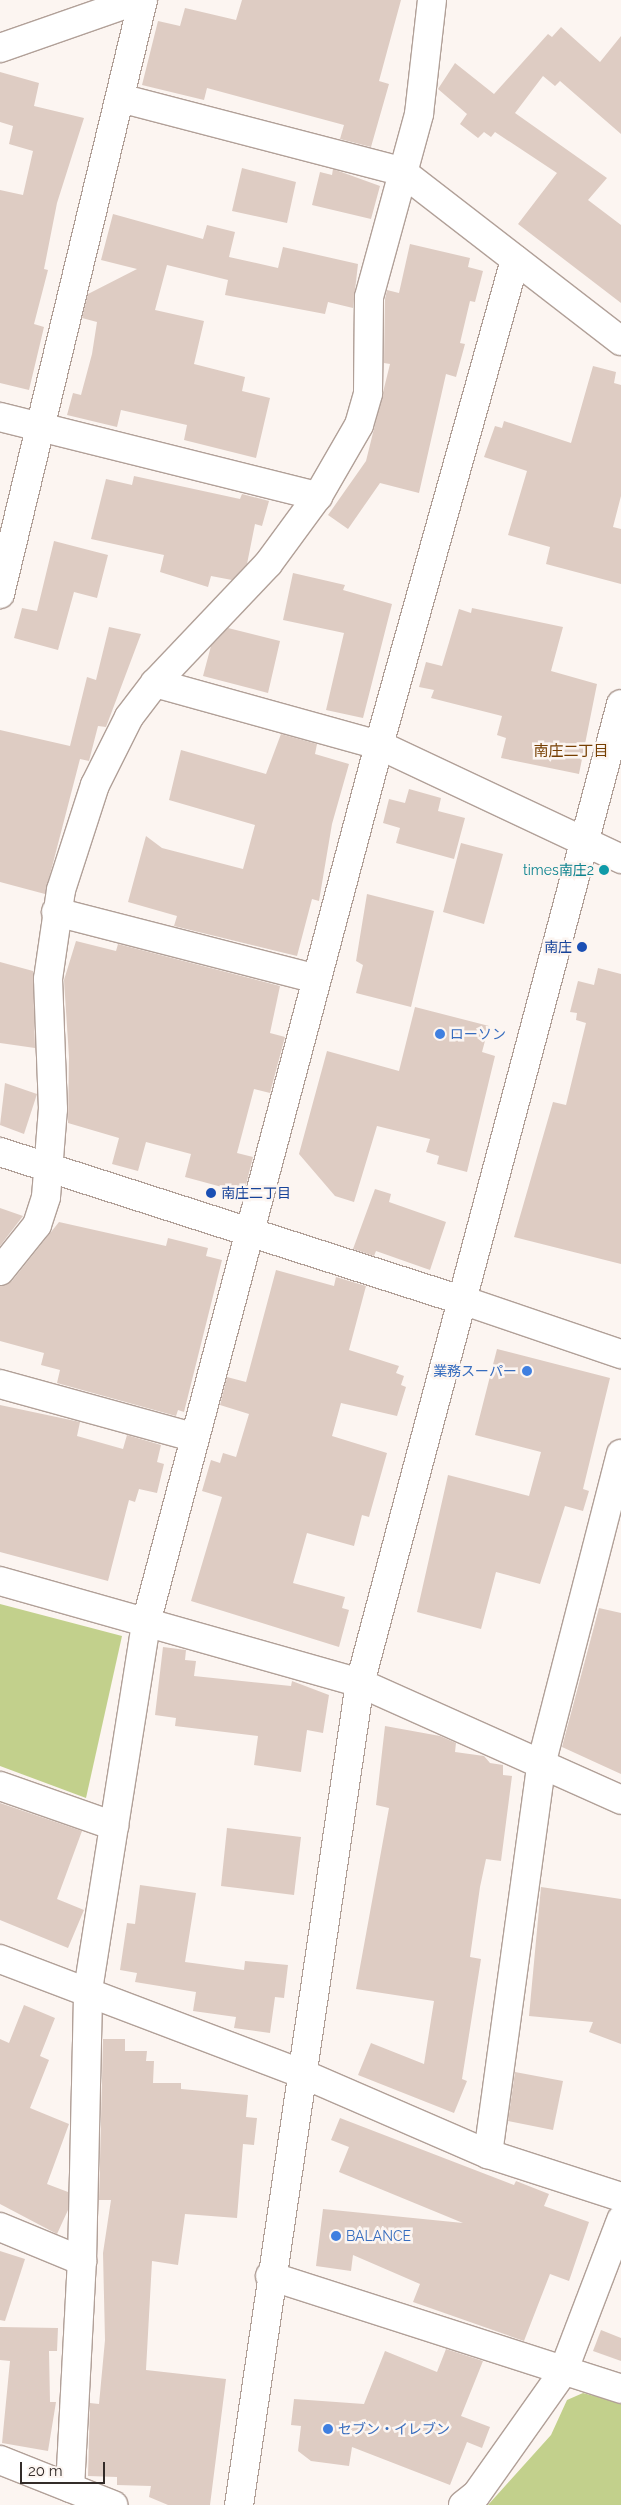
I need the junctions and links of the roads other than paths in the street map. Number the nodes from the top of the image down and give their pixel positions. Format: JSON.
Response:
{"nodes":[{"id":1,"x":138,"y":0,"type":"edge"},
{"id":2,"x":144,"y":0,"type":"edge"},
{"id":3,"x":432,"y":0,"type":"edge"},
{"id":4,"x":0,"y":48,"type":"edge"},
{"id":5,"x":120,"y":98,"type":"junction"},
{"id":6,"x":402,"y":171,"type":"junction"},
{"id":7,"x":515,"y":260,"type":"junction"},
{"id":8,"x":621,"y":341,"type":"edge"},
{"id":9,"x":0,"y":417,"type":"edge"},
{"id":10,"x":41,"y":428,"type":"junction"},
{"id":11,"x":318,"y":496,"type":"junction"},
{"id":12,"x":0,"y":594,"type":"edge"},
{"id":13,"x":155,"y":683,"type":"junction"},
{"id":14,"x":621,"y":704,"type":"edge"},
{"id":15,"x":379,"y":745,"type":"junction"},
{"id":16,"x":585,"y":841,"type":"junction"},
{"id":17,"x":621,"y":859,"type":"edge"},
{"id":18,"x":56,"y":912,"type":"junction"},
{"id":19,"x":317,"y":979,"type":"junction"},
{"id":20,"x":0,"y":1152,"type":"edge"},
{"id":21,"x":48,"y":1167,"type":"junction"},
{"id":22,"x":250,"y":1230,"type":"junction"},
{"id":23,"x":0,"y":1270,"type":"edge"},
{"id":24,"x":465,"y":1300,"type":"junction"},
{"id":25,"x":621,"y":1354,"type":"edge"},
{"id":26,"x":0,"y":1384,"type":"edge"},
{"id":27,"x":192,"y":1437,"type":"junction"},
{"id":28,"x":621,"y":1454,"type":"edge"},
{"id":29,"x":0,"y":1581,"type":"edge"},
{"id":30,"x":147,"y":1619,"type":"junction"},
{"id":31,"x":360,"y":1683,"type":"junction"},
{"id":32,"x":542,"y":1761,"type":"junction"},
{"id":33,"x":0,"y":1786,"type":"edge"},
{"id":34,"x":621,"y":1800,"type":"edge"},
{"id":35,"x":114,"y":1826,"type":"junction"},
{"id":36,"x":0,"y":1959,"type":"edge"},
{"id":37,"x":88,"y":1990,"type":"junction"},
{"id":38,"x":303,"y":2074,"type":"junction"},
{"id":39,"x":488,"y":2154,"type":"junction"},
{"id":40,"x":621,"y":2197,"type":"edge"},
{"id":41,"x":621,"y":2220,"type":"edge"},
{"id":42,"x":0,"y":2227,"type":"edge"},
{"id":43,"x":82,"y":2261,"type":"junction"},
{"id":44,"x":270,"y":2276,"type":"junction"},
{"id":45,"x":562,"y":2372,"type":"junction"},
{"id":46,"x":621,"y":2388,"type":"edge"},
{"id":47,"x":0,"y":2460,"type":"edge"},
{"id":48,"x":70,"y":2488,"type":"junction"},
{"id":49,"x":113,"y":2505,"type":"edge"},
{"id":50,"x":239,"y":2505,"type":"edge"},
{"id":51,"x":463,"y":2505,"type":"edge"}],
"edges":[{"from":1,"to":4,"type":"street"},
{"from":2,"to":5,"type":"street"},
{"from":3,"to":6,"type":"street"},
{"from":5,"to":6,"type":"street"},
{"from":5,"to":10,"type":"street"},
{"from":6,"to":7,"type":"street"},
{"from":6,"to":11,"type":"street"},
{"from":7,"to":8,"type":"street"},
{"from":7,"to":15,"type":"street"},
{"from":9,"to":10,"type":"street"},
{"from":10,"to":11,"type":"street"},
{"from":10,"to":12,"type":"street"},
{"from":11,"to":13,"type":"street"},
{"from":13,"to":15,"type":"street"},
{"from":13,"to":18,"type":"street"},
{"from":14,"to":16,"type":"street"},
{"from":15,"to":16,"type":"street"},
{"from":15,"to":19,"type":"street"},
{"from":16,"to":17,"type":"street"},
{"from":16,"to":24,"type":"street"},
{"from":18,"to":19,"type":"street"},
{"from":18,"to":21,"type":"street"},
{"from":19,"to":22,"type":"street"},
{"from":20,"to":21,"type":"street"},
{"from":21,"to":22,"type":"street"},
{"from":21,"to":23,"type":"street"},
{"from":22,"to":24,"type":"street"},
{"from":22,"to":27,"type":"street"},
{"from":24,"to":25,"type":"street"},
{"from":24,"to":31,"type":"street"},
{"from":26,"to":27,"type":"street"},
{"from":27,"to":30,"type":"street"},
{"from":28,"to":32,"type":"street"},
{"from":29,"to":30,"type":"street"},
{"from":30,"to":31,"type":"street"},
{"from":30,"to":35,"type":"street"},
{"from":31,"to":32,"type":"street"},
{"from":31,"to":38,"type":"street"},
{"from":32,"to":34,"type":"street"},
{"from":32,"to":39,"type":"street"},
{"from":33,"to":35,"type":"street"},
{"from":35,"to":37,"type":"street"},
{"from":36,"to":37,"type":"street"},
{"from":37,"to":38,"type":"street"},
{"from":37,"to":43,"type":"street"},
{"from":38,"to":39,"type":"street"},
{"from":38,"to":44,"type":"street"},
{"from":39,"to":40,"type":"street"},
{"from":41,"to":45,"type":"street"},
{"from":42,"to":43,"type":"street"},
{"from":43,"to":48,"type":"street"},
{"from":44,"to":45,"type":"street"},
{"from":44,"to":50,"type":"street"},
{"from":45,"to":46,"type":"street"},
{"from":45,"to":51,"type":"street"},
{"from":47,"to":48,"type":"street"},
{"from":48,"to":49,"type":"street"}]}
